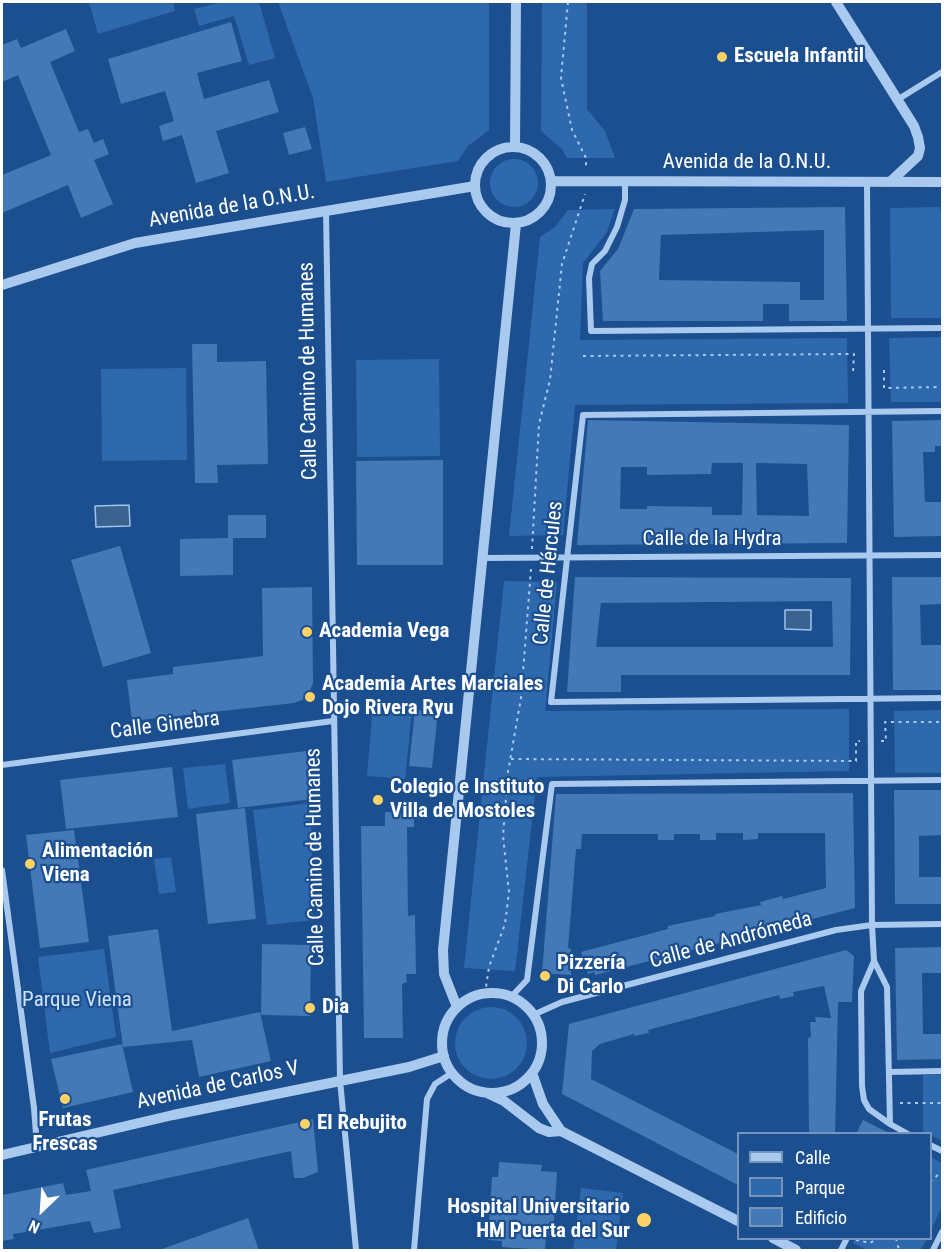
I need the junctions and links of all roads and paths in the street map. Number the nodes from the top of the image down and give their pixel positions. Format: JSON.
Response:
{"nodes":[{"id":1,"x":516,"y":2,"type":"edge"},
{"id":2,"x":568,"y":2,"type":"edge"},
{"id":3,"x":836,"y":2,"type":"edge"},
{"id":4,"x":942,"y":72,"type":"edge"},
{"id":5,"x":897,"y":100,"type":"junction"},
{"id":6,"x":515,"y":147,"type":"junction"},
{"id":7,"x":552,"y":181,"type":"junction"},
{"id":8,"x":587,"y":181,"type":"junction"},
{"id":9,"x":867,"y":182,"type":"junction"},
{"id":10,"x":890,"y":182,"type":"junction"},
{"id":11,"x":942,"y":182,"type":"edge"},
{"id":12,"x":625,"y":183,"type":"junction"},
{"id":13,"x":475,"y":186,"type":"junction"},
{"id":14,"x":326,"y":210,"type":"junction"},
{"id":15,"x":516,"y":224,"type":"junction"},
{"id":16,"x":2,"y":285,"type":"edge"},
{"id":17,"x":942,"y":328,"type":"edge"},
{"id":18,"x":868,"y":329,"type":"junction"},
{"id":19,"x":583,"y":356,"type":"dead end"},
{"id":20,"x":884,"y":370,"type":"dead end"},
{"id":21,"x":853,"y":372,"type":"dead end"},
{"id":22,"x":942,"y":387,"type":"edge"},
{"id":23,"x":867,"y":411,"type":"junction"},
{"id":24,"x":942,"y":411,"type":"edge"},
{"id":25,"x":942,"y":555,"type":"edge"},
{"id":26,"x":868,"y":556,"type":"junction"},
{"id":27,"x":481,"y":558,"type":"junction"},
{"id":28,"x":532,"y":558,"type":"junction"},
{"id":29,"x":567,"y":558,"type":"junction"},
{"id":30,"x":942,"y":698,"type":"edge"},
{"id":31,"x":869,"y":699,"type":"junction"},
{"id":32,"x":333,"y":722,"type":"junction"},
{"id":33,"x":942,"y":722,"type":"edge"},
{"id":34,"x":870,"y":741,"type":"junction"},
{"id":35,"x":510,"y":759,"type":"junction"},
{"id":36,"x":2,"y":765,"type":"edge"},
{"id":37,"x":870,"y":780,"type":"junction"},
{"id":38,"x":942,"y":780,"type":"edge"},
{"id":39,"x":2,"y":870,"type":"edge"},
{"id":40,"x":942,"y":924,"type":"edge"},
{"id":41,"x":872,"y":925,"type":"junction"},
{"id":42,"x":874,"y":960,"type":"junction"},
{"id":43,"x":485,"y":993,"type":"junction"},
{"id":44,"x":511,"y":997,"type":"junction"},
{"id":45,"x":457,"y":1007,"type":"junction"},
{"id":46,"x":533,"y":1015,"type":"junction"},
{"id":47,"x":444,"y":1056,"type":"junction"},
{"id":48,"x":942,"y":1071,"type":"edge"},
{"id":49,"x":889,"y":1072,"type":"junction"},
{"id":50,"x":452,"y":1073,"type":"junction"},
{"id":51,"x":532,"y":1073,"type":"junction"},
{"id":52,"x":340,"y":1080,"type":"junction"},
{"id":53,"x":484,"y":1092,"type":"junction"},
{"id":54,"x":890,"y":1103,"type":"junction"},
{"id":55,"x":942,"y":1103,"type":"edge"},
{"id":56,"x":890,"y":1124,"type":"junction"},
{"id":57,"x":561,"y":1131,"type":"junction"},
{"id":58,"x":900,"y":1132,"type":"edge"},
{"id":59,"x":37,"y":1147,"type":"junction"},
{"id":60,"x":2,"y":1155,"type":"edge"},
{"id":61,"x":737,"y":1220,"type":"edge"},
{"id":62,"x":942,"y":1232,"type":"edge"},
{"id":63,"x":775,"y":1240,"type":"edge"},
{"id":64,"x":859,"y":1240,"type":"edge"},
{"id":65,"x":876,"y":1240,"type":"edge"},
{"id":66,"x":356,"y":1251,"type":"edge"},
{"id":67,"x":414,"y":1251,"type":"edge"},
{"id":68,"x":796,"y":1251,"type":"edge"},
{"id":69,"x":933,"y":1251,"type":"edge"}],
"edges":[{"from":1,"to":6,"type":"street"},
{"from":2,"to":8,"type":"path"},
{"from":3,"to":5,"type":"street"},
{"from":4,"to":5,"type":"street"},
{"from":5,"to":10,"type":"street"},
{"from":6,"to":7,"type":"street"},
{"from":6,"to":13,"type":"street"},
{"from":7,"to":8,"type":"street","name":"Avenida de la O.N.U."},
{"from":7,"to":15,"type":"street"},
{"from":8,"to":12,"type":"street","name":"Avenida de la O.N.U."},
{"from":8,"to":28,"type":"path"},
{"from":9,"to":10,"type":"street","name":"Avenida de la O.N.U."},
{"from":9,"to":12,"type":"street","name":"Avenida de la O.N.U."},
{"from":9,"to":18,"type":"street"},
{"from":10,"to":11,"type":"street","name":"Avenida de la O.N.U."},
{"from":12,"to":18,"type":"street"},
{"from":13,"to":14,"type":"street","name":"Avenida de la O.N.U."},
{"from":13,"to":15,"type":"street"},
{"from":14,"to":16,"type":"street","name":"Avenida de la O.N.U."},
{"from":14,"to":32,"type":"street","name":"Calle Camino de Humanes"},
{"from":15,"to":27,"type":"street"},
{"from":17,"to":18,"type":"street"},
{"from":18,"to":23,"type":"street"},
{"from":19,"to":21,"type":"path"},
{"from":20,"to":22,"type":"path"},
{"from":23,"to":24,"type":"street","name":"Calle de Hércules"},
{"from":23,"to":26,"type":"street"},
{"from":23,"to":29,"type":"street","name":"Calle de Hércules"},
{"from":25,"to":26,"type":"street","name":"Calle de la Hydra"},
{"from":26,"to":29,"type":"street","name":"Calle de la Hydra"},
{"from":26,"to":31,"type":"street"},
{"from":27,"to":28,"type":"street","name":"Calle de la Hydra"},
{"from":27,"to":45,"type":"street"},
{"from":28,"to":29,"type":"street","name":"Calle de la Hydra"},
{"from":28,"to":35,"type":"path"},
{"from":29,"to":31,"type":"street","name":"Calle de Hércules"},
{"from":30,"to":31,"type":"street"},
{"from":31,"to":34,"type":"street"},
{"from":32,"to":36,"type":"street","name":"Calle Ginebra"},
{"from":32,"to":52,"type":"street","name":"Calle Camino de Humanes"},
{"from":33,"to":34,"type":"path"},
{"from":34,"to":35,"type":"path"},
{"from":34,"to":37,"type":"street"},
{"from":35,"to":43,"type":"path"},
{"from":37,"to":38,"type":"street"},
{"from":37,"to":41,"type":"street"},
{"from":37,"to":44,"type":"street"},
{"from":39,"to":59,"type":"street"},
{"from":40,"to":41,"type":"street","name":"Calle de Andrómeda"},
{"from":41,"to":42,"type":"street"},
{"from":41,"to":46,"type":"street","name":"Calle de Andrómeda"},
{"from":42,"to":49,"type":"street"},
{"from":42,"to":56,"type":"street"},
{"from":43,"to":44,"type":"street"},
{"from":43,"to":45,"type":"street"},
{"from":44,"to":46,"type":"street"},
{"from":45,"to":47,"type":"street"},
{"from":46,"to":51,"type":"street"},
{"from":47,"to":50,"type":"street"},
{"from":47,"to":52,"type":"street","name":"Avenida de Carlos V"},
{"from":48,"to":49,"type":"street"},
{"from":49,"to":54,"type":"street"},
{"from":50,"to":53,"type":"street"},
{"from":50,"to":67,"type":"street"},
{"from":51,"to":53,"type":"street"},
{"from":51,"to":57,"type":"street"},
{"from":52,"to":59,"type":"street","name":"Avenida de Carlos V"},
{"from":52,"to":66,"type":"street","name":"Calle Camino de Humanes"},
{"from":53,"to":57,"type":"street"},
{"from":54,"to":55,"type":"path"},
{"from":54,"to":56,"type":"street"},
{"from":56,"to":58,"type":"street"},
{"from":57,"to":61,"type":"street"},
{"from":59,"to":60,"type":"street","name":"Avenida de Carlos V"},
{"from":62,"to":69,"type":"street"},
{"from":63,"to":68,"type":"street"},
{"from":64,"to":65,"type":"path"}]}
